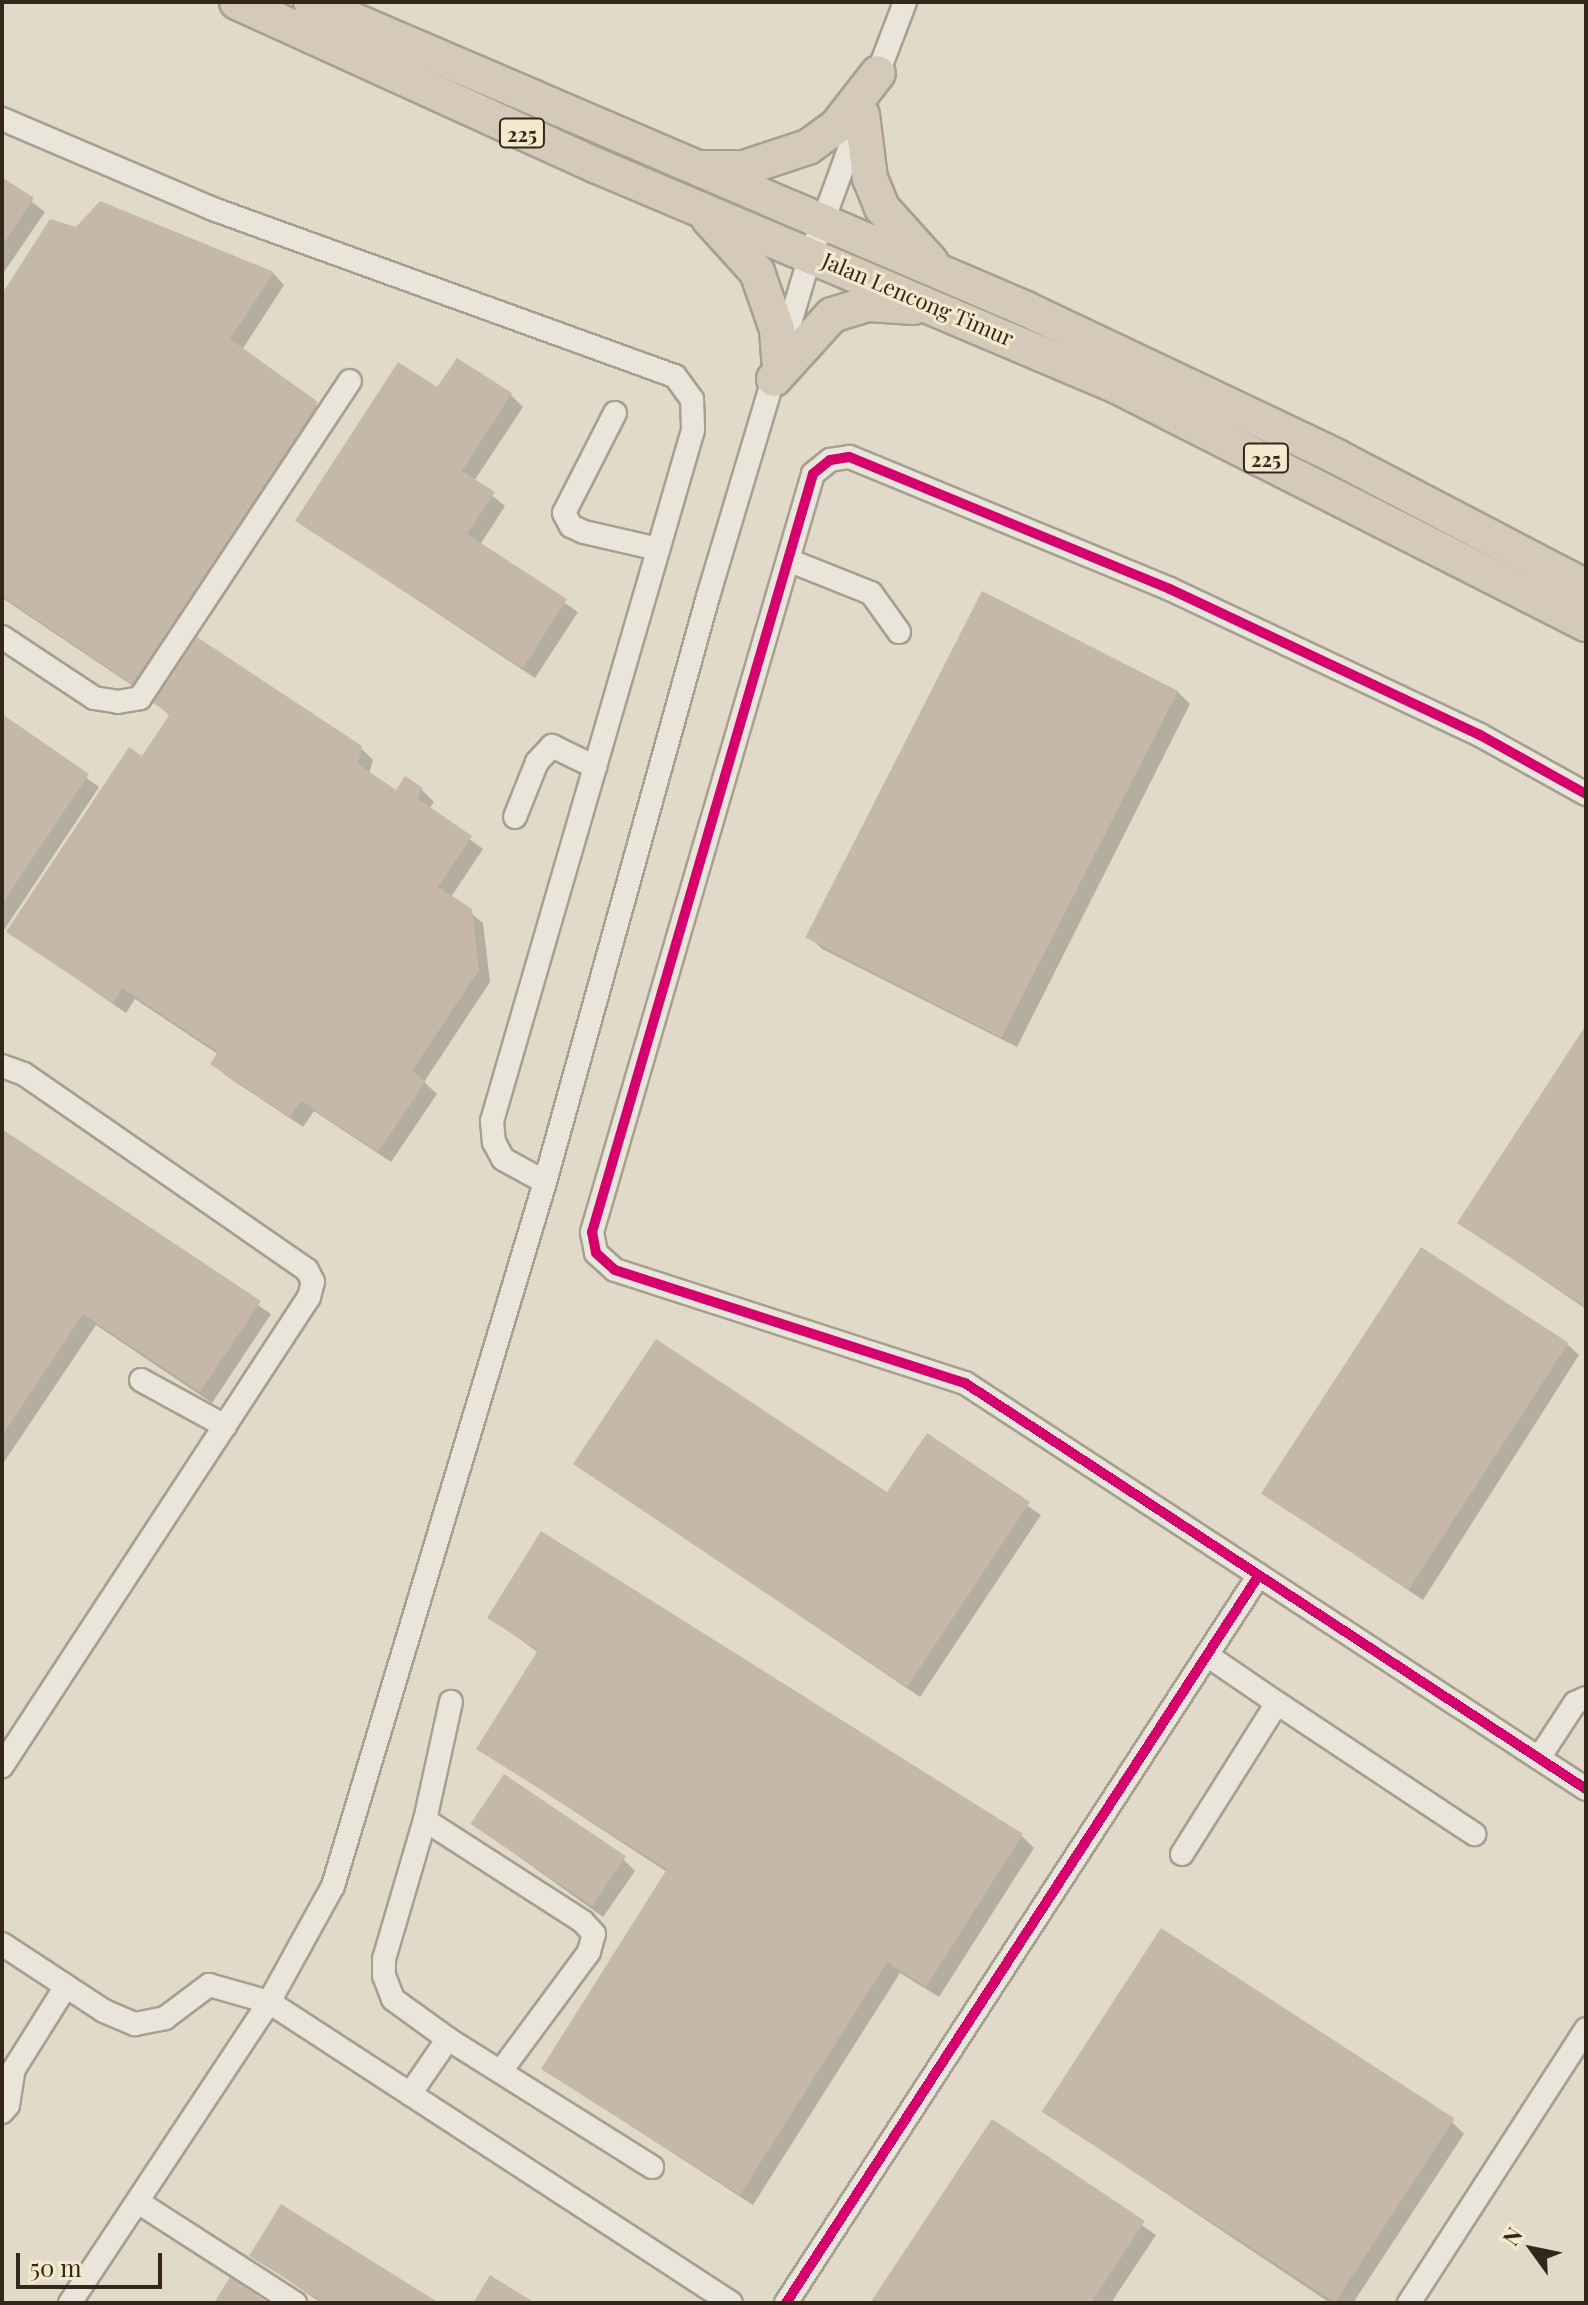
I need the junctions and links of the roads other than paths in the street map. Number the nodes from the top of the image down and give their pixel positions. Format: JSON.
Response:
{"nodes":[{"id":1,"x":237,"y":2,"type":"edge"},
{"id":2,"x":311,"y":2,"type":"edge"},
{"id":3,"x":905,"y":2,"type":"edge"},
{"id":4,"x":878,"y":73,"type":"junction"},
{"id":5,"x":862,"y":115,"type":"junction"},
{"id":6,"x":2,"y":119,"type":"edge"},
{"id":7,"x":677,"y":161,"type":"junction"},
{"id":8,"x":694,"y":206,"type":"junction"},
{"id":9,"x":821,"y":222,"type":"junction"},
{"id":10,"x":811,"y":254,"type":"junction"},
{"id":11,"x":948,"y":276,"type":"junction"},
{"id":12,"x":938,"y":308,"type":"junction"},
{"id":13,"x":777,"y":369,"type":"junction"},
{"id":14,"x":350,"y":381,"type":"dead end"},
{"id":15,"x":615,"y":413,"type":"dead end"},
{"id":16,"x":658,"y":549,"type":"junction"},
{"id":17,"x":788,"y":560,"type":"junction"},
{"id":18,"x":1586,"y":587,"type":"edge"},
{"id":19,"x":1586,"y":624,"type":"edge"},
{"id":20,"x":899,"y":632,"type":"dead end"},
{"id":21,"x":2,"y":637,"type":"edge"},
{"id":22,"x":595,"y":767,"type":"junction"},
{"id":23,"x":1586,"y":794,"type":"edge"},
{"id":24,"x":515,"y":817,"type":"dead end"},
{"id":25,"x":2,"y":1066,"type":"edge"},
{"id":26,"x":545,"y":1182,"type":"junction"},
{"id":27,"x":141,"y":1380,"type":"dead end"},
{"id":28,"x":225,"y":1426,"type":"junction"},
{"id":29,"x":1259,"y":1575,"type":"junction"},
{"id":30,"x":1207,"y":1655,"type":"junction"},
{"id":31,"x":1586,"y":1698,"type":"edge"},
{"id":32,"x":451,"y":1702,"type":"dead end"},
{"id":33,"x":1277,"y":1703,"type":"junction"},
{"id":34,"x":1539,"y":1758,"type":"junction"},
{"id":35,"x":2,"y":1766,"type":"edge"},
{"id":36,"x":1586,"y":1789,"type":"edge"},
{"id":37,"x":425,"y":1820,"type":"junction"},
{"id":38,"x":1474,"y":1834,"type":"dead end"},
{"id":39,"x":1182,"y":1854,"type":"dead end"},
{"id":40,"x":2,"y":1944,"type":"edge"},
{"id":41,"x":66,"y":1986,"type":"junction"},
{"id":42,"x":269,"y":2002,"type":"junction"},
{"id":43,"x":1586,"y":2029,"type":"edge"},
{"id":44,"x":448,"y":2039,"type":"junction"},
{"id":45,"x":501,"y":2071,"type":"junction"},
{"id":46,"x":410,"y":2094,"type":"junction"},
{"id":47,"x":2,"y":2112,"type":"edge"},
{"id":48,"x":652,"y":2167,"type":"dead end"},
{"id":49,"x":138,"y":2202,"type":"junction"},
{"id":50,"x":70,"y":2303,"type":"edge"},
{"id":51,"x":295,"y":2303,"type":"edge"},
{"id":52,"x":731,"y":2303,"type":"edge"},
{"id":53,"x":786,"y":2303,"type":"edge"},
{"id":54,"x":1409,"y":2303,"type":"edge"}],
"edges":[{"from":1,"to":8,"type":"highway","name":"Jalan Lencong Timur","number":"225"},
{"from":2,"to":7,"type":"highway","name":"Jalan Lencong Timur","number":"225"},
{"from":3,"to":4,"type":"street"},
{"from":4,"to":5,"type":"street"},
{"from":4,"to":7,"type":"highway"},
{"from":5,"to":9,"type":"street"},
{"from":5,"to":11,"type":"highway"},
{"from":6,"to":16,"type":"street"},
{"from":7,"to":9,"type":"highway","name":"Jalan Lencong Timur","number":"225"},
{"from":8,"to":10,"type":"highway","name":"Jalan Lencong Timur","number":"225"},
{"from":8,"to":13,"type":"highway"},
{"from":9,"to":10,"type":"street"},
{"from":9,"to":11,"type":"highway","name":"Jalan Lencong Timur","number":"225"},
{"from":10,"to":12,"type":"highway","name":"Jalan Lencong Timur","number":"225"},
{"from":10,"to":13,"type":"street"},
{"from":11,"to":18,"type":"highway","name":"Jalan Lencong Timur","number":"225"},
{"from":12,"to":13,"type":"highway"},
{"from":12,"to":19,"type":"highway","name":"Jalan Lencong Timur","number":"225"},
{"from":13,"to":26,"type":"street"},
{"from":14,"to":21,"type":"street"},
{"from":15,"to":16,"type":"street"},
{"from":16,"to":22,"type":"street"},
{"from":17,"to":20,"type":"street"},
{"from":17,"to":23,"type":"street"},
{"from":17,"to":29,"type":"street"},
{"from":22,"to":24,"type":"street"},
{"from":22,"to":26,"type":"street"},
{"from":25,"to":28,"type":"street"},
{"from":26,"to":42,"type":"street"},
{"from":27,"to":28,"type":"street"},
{"from":28,"to":35,"type":"street"},
{"from":29,"to":30,"type":"street"},
{"from":29,"to":34,"type":"street"},
{"from":30,"to":33,"type":"street"},
{"from":30,"to":53,"type":"street"},
{"from":31,"to":34,"type":"street"},
{"from":32,"to":37,"type":"street"},
{"from":33,"to":38,"type":"street"},
{"from":33,"to":39,"type":"street"},
{"from":34,"to":36,"type":"street"},
{"from":37,"to":44,"type":"street"},
{"from":37,"to":45,"type":"street"},
{"from":40,"to":41,"type":"street"},
{"from":41,"to":42,"type":"street"},
{"from":41,"to":47,"type":"street"},
{"from":42,"to":46,"type":"street"},
{"from":42,"to":49,"type":"street"},
{"from":43,"to":54,"type":"street"},
{"from":44,"to":45,"type":"street"},
{"from":44,"to":46,"type":"street"},
{"from":45,"to":48,"type":"street"},
{"from":46,"to":52,"type":"street"},
{"from":49,"to":50,"type":"street"},
{"from":49,"to":51,"type":"street"}]}
